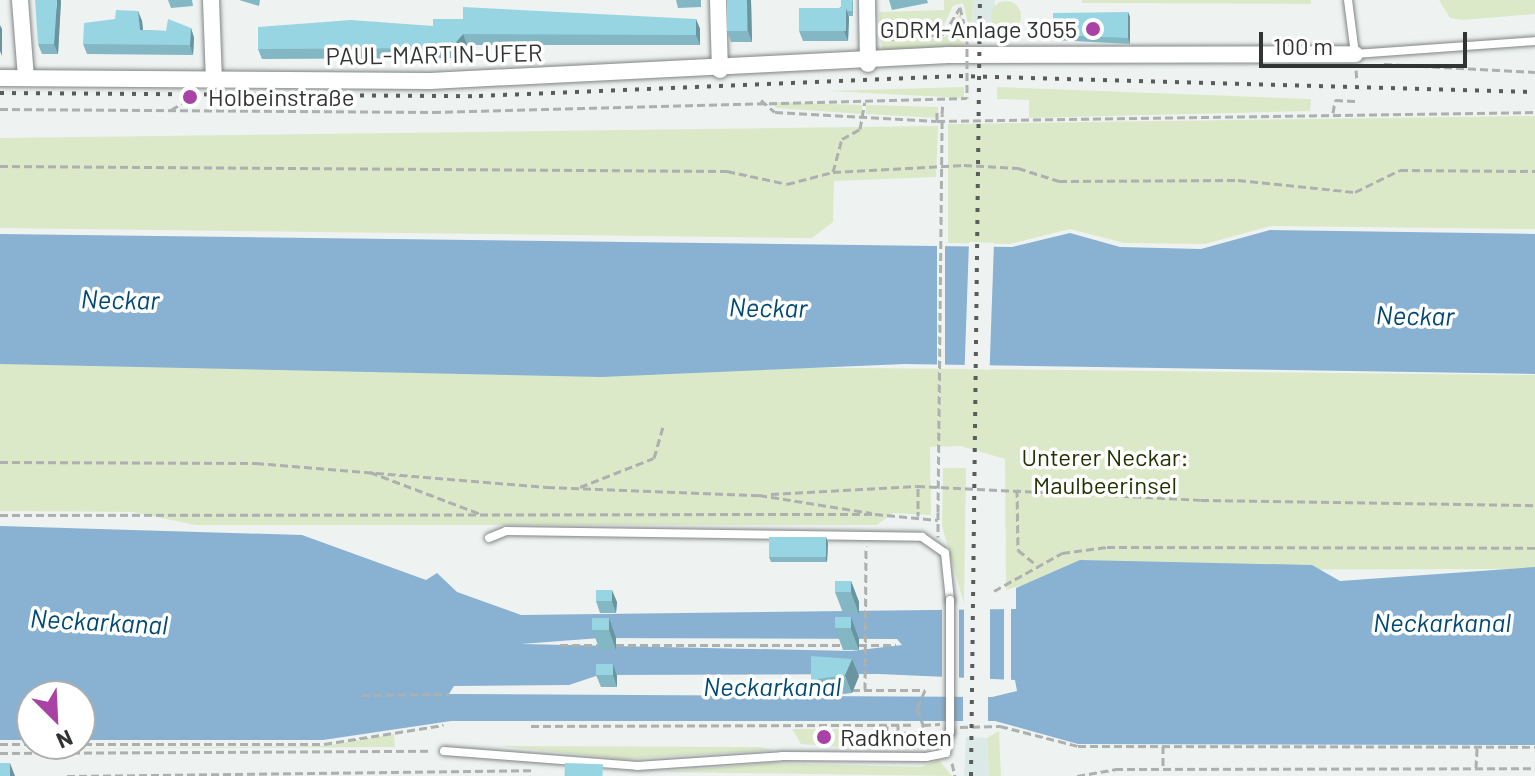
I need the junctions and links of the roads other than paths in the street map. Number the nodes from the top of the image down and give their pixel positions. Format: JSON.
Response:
{"nodes":[{"id":1,"x":20,"y":0,"type":"edge"},
{"id":2,"x":211,"y":0,"type":"edge"},
{"id":3,"x":718,"y":0,"type":"edge"},
{"id":4,"x":867,"y":0,"type":"edge"},
{"id":5,"x":1348,"y":0,"type":"edge"},
{"id":6,"x":1535,"y":41,"type":"edge"},
{"id":7,"x":1355,"y":54,"type":"junction"},
{"id":8,"x":868,"y":64,"type":"junction"},
{"id":9,"x":720,"y":70,"type":"junction"},
{"id":10,"x":0,"y":78,"type":"edge"},
{"id":11,"x":26,"y":78,"type":"junction"},
{"id":12,"x":214,"y":80,"type":"junction"},
{"id":13,"x":489,"y":538,"type":"dead end"},
{"id":14,"x":444,"y":751,"type":"road end"},
{"id":15,"x":637,"y":771,"type":"edge"}],
"edges":[{"from":1,"to":11,"type":"street"},
{"from":2,"to":12,"type":"street"},
{"from":3,"to":9,"type":"street"},
{"from":4,"to":8,"type":"street"},
{"from":5,"to":7,"type":"lane"},
{"from":6,"to":7,"type":"lane"},
{"from":7,"to":8,"type":"street","name":"PAUL-MARTIN-UFER"},
{"from":8,"to":9,"type":"street","name":"PAUL-MARTIN-UFER"},
{"from":9,"to":12,"type":"street","name":"PAUL-MARTIN-UFER"},
{"from":10,"to":11,"type":"street","name":"PAUL-MARTIN-UFER"},
{"from":11,"to":12,"type":"street","name":"PAUL-MARTIN-UFER"},
{"from":13,"to":15,"type":"lane","bridge":true},
{"from":14,"to":15,"type":"lane"}]}
